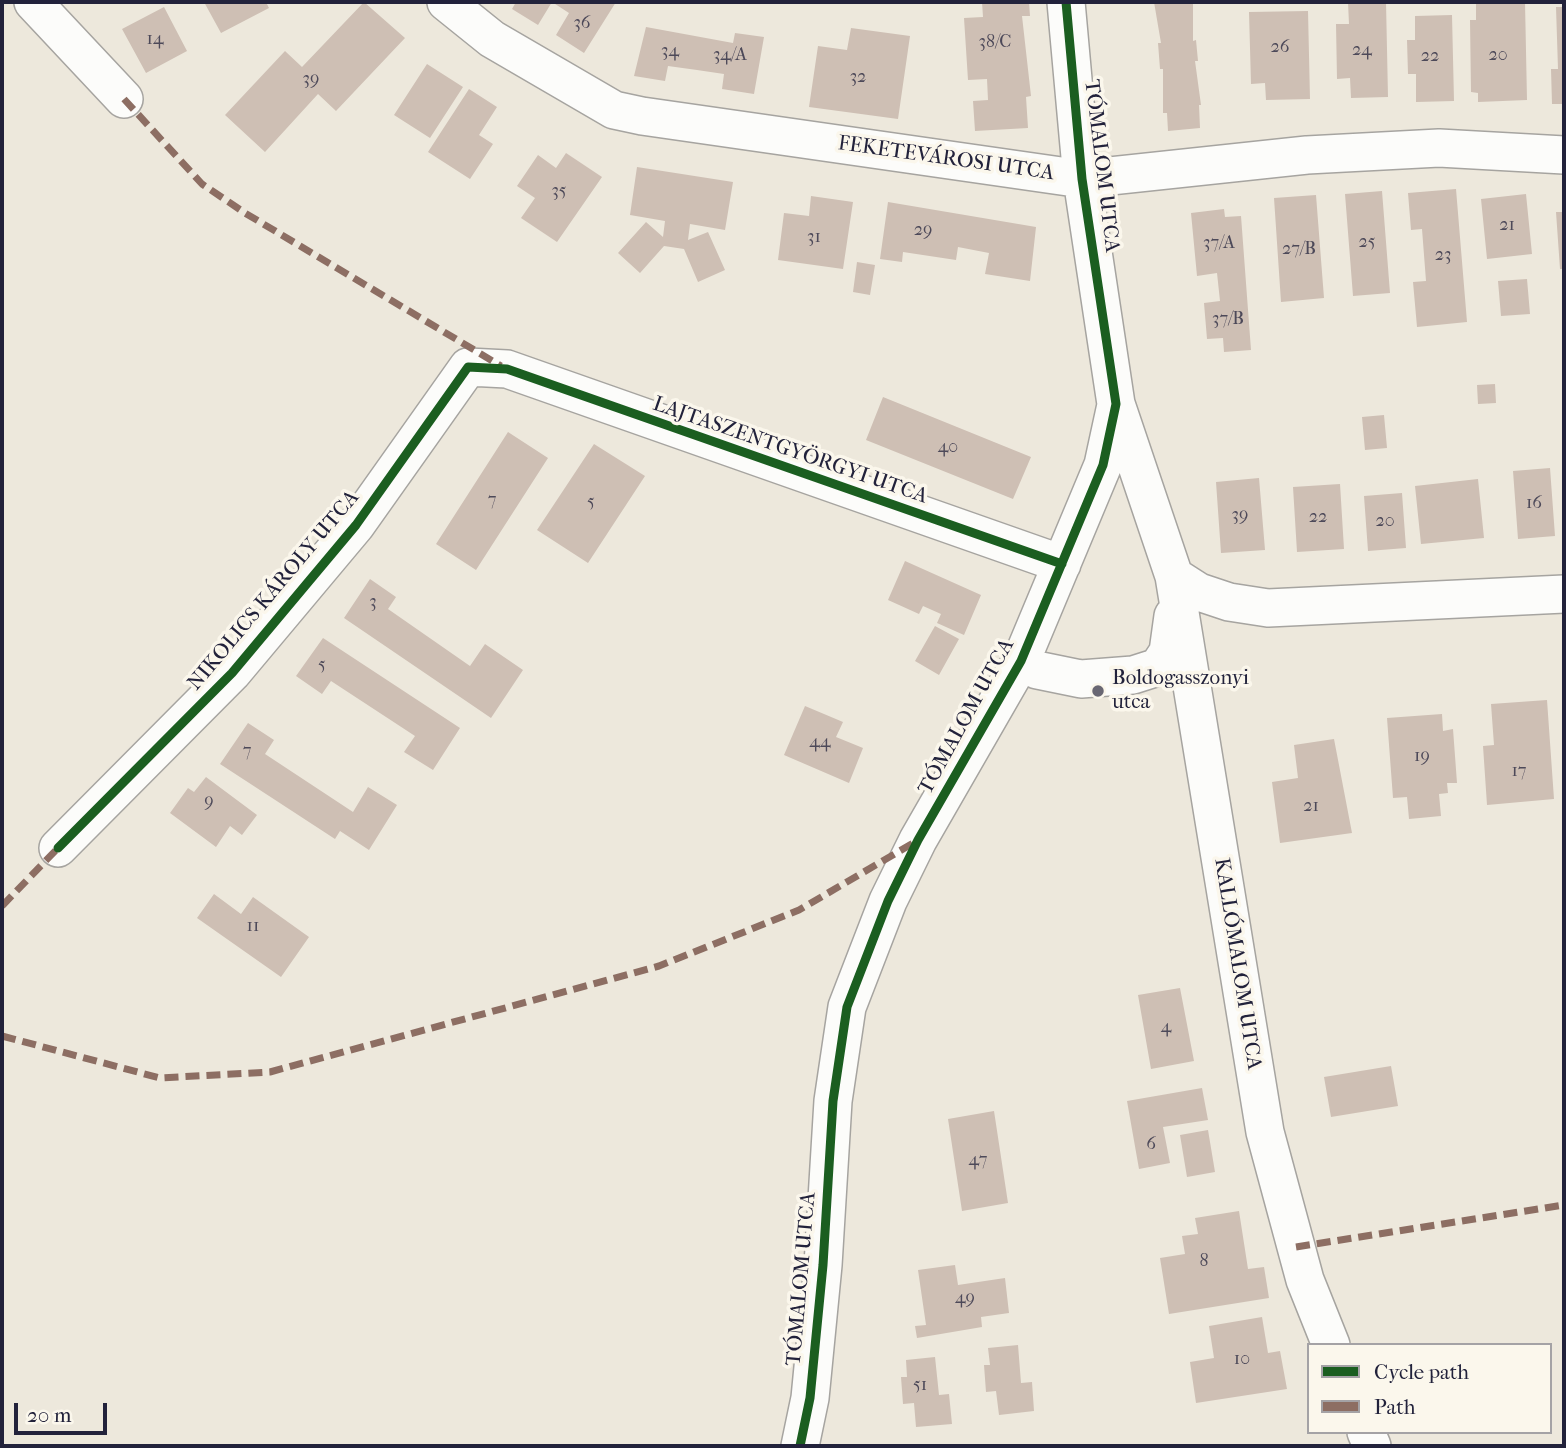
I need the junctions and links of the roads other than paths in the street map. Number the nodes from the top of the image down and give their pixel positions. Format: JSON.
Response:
{"nodes":[{"id":1,"x":33,"y":2,"type":"edge"},
{"id":2,"x":446,"y":2,"type":"edge"},
{"id":3,"x":1066,"y":2,"type":"edge"},
{"id":4,"x":124,"y":99,"type":"dead end"},
{"id":5,"x":1564,"y":155,"type":"edge"},
{"id":6,"x":1082,"y":178,"type":"junction"},
{"id":7,"x":508,"y":369,"type":"joint"},
{"id":8,"x":1116,"y":404,"type":"junction"},
{"id":9,"x":1062,"y":564,"type":"junction"},
{"id":10,"x":1174,"y":576,"type":"junction"},
{"id":11,"x":1564,"y":594,"type":"edge"},
{"id":12,"x":1021,"y":661,"type":"junction"},
{"id":13,"x":58,"y":848,"type":"dead end"},
{"id":14,"x":1330,"y":1343,"type":"edge"},
{"id":15,"x":800,"y":1446,"type":"edge"}],
"edges":[{"from":1,"to":4,"type":"street"},
{"from":2,"to":6,"type":"street","name":"FEKETEVÁROSI UTCA"},
{"from":3,"to":6,"type":"street","name":"TÓMALOM UTCA"},
{"from":5,"to":6,"type":"street","name":"FEKETEVÁROSI UTCA"},
{"from":6,"to":8,"type":"street","name":"TÓMALOM UTCA"},
{"from":7,"to":9,"type":"street","name":"LAJTASZENTGYÖRGYI UTCA"},
{"from":7,"to":13,"type":"street","name":"NIKOLICS KÁROLY UTCA"},
{"from":8,"to":9,"type":"street","name":"TÓMALOM UTCA"},
{"from":8,"to":10,"type":"street","name":"TÓMALOM UTCA"},
{"from":9,"to":12,"type":"street","name":"TÓMALOM UTCA"},
{"from":10,"to":11,"type":"street"},
{"from":10,"to":12,"type":"street"},
{"from":10,"to":14,"type":"street","name":"KALLÓMALOM UTCA"},
{"from":12,"to":15,"type":"street","name":"TÓMALOM UTCA"}]}
